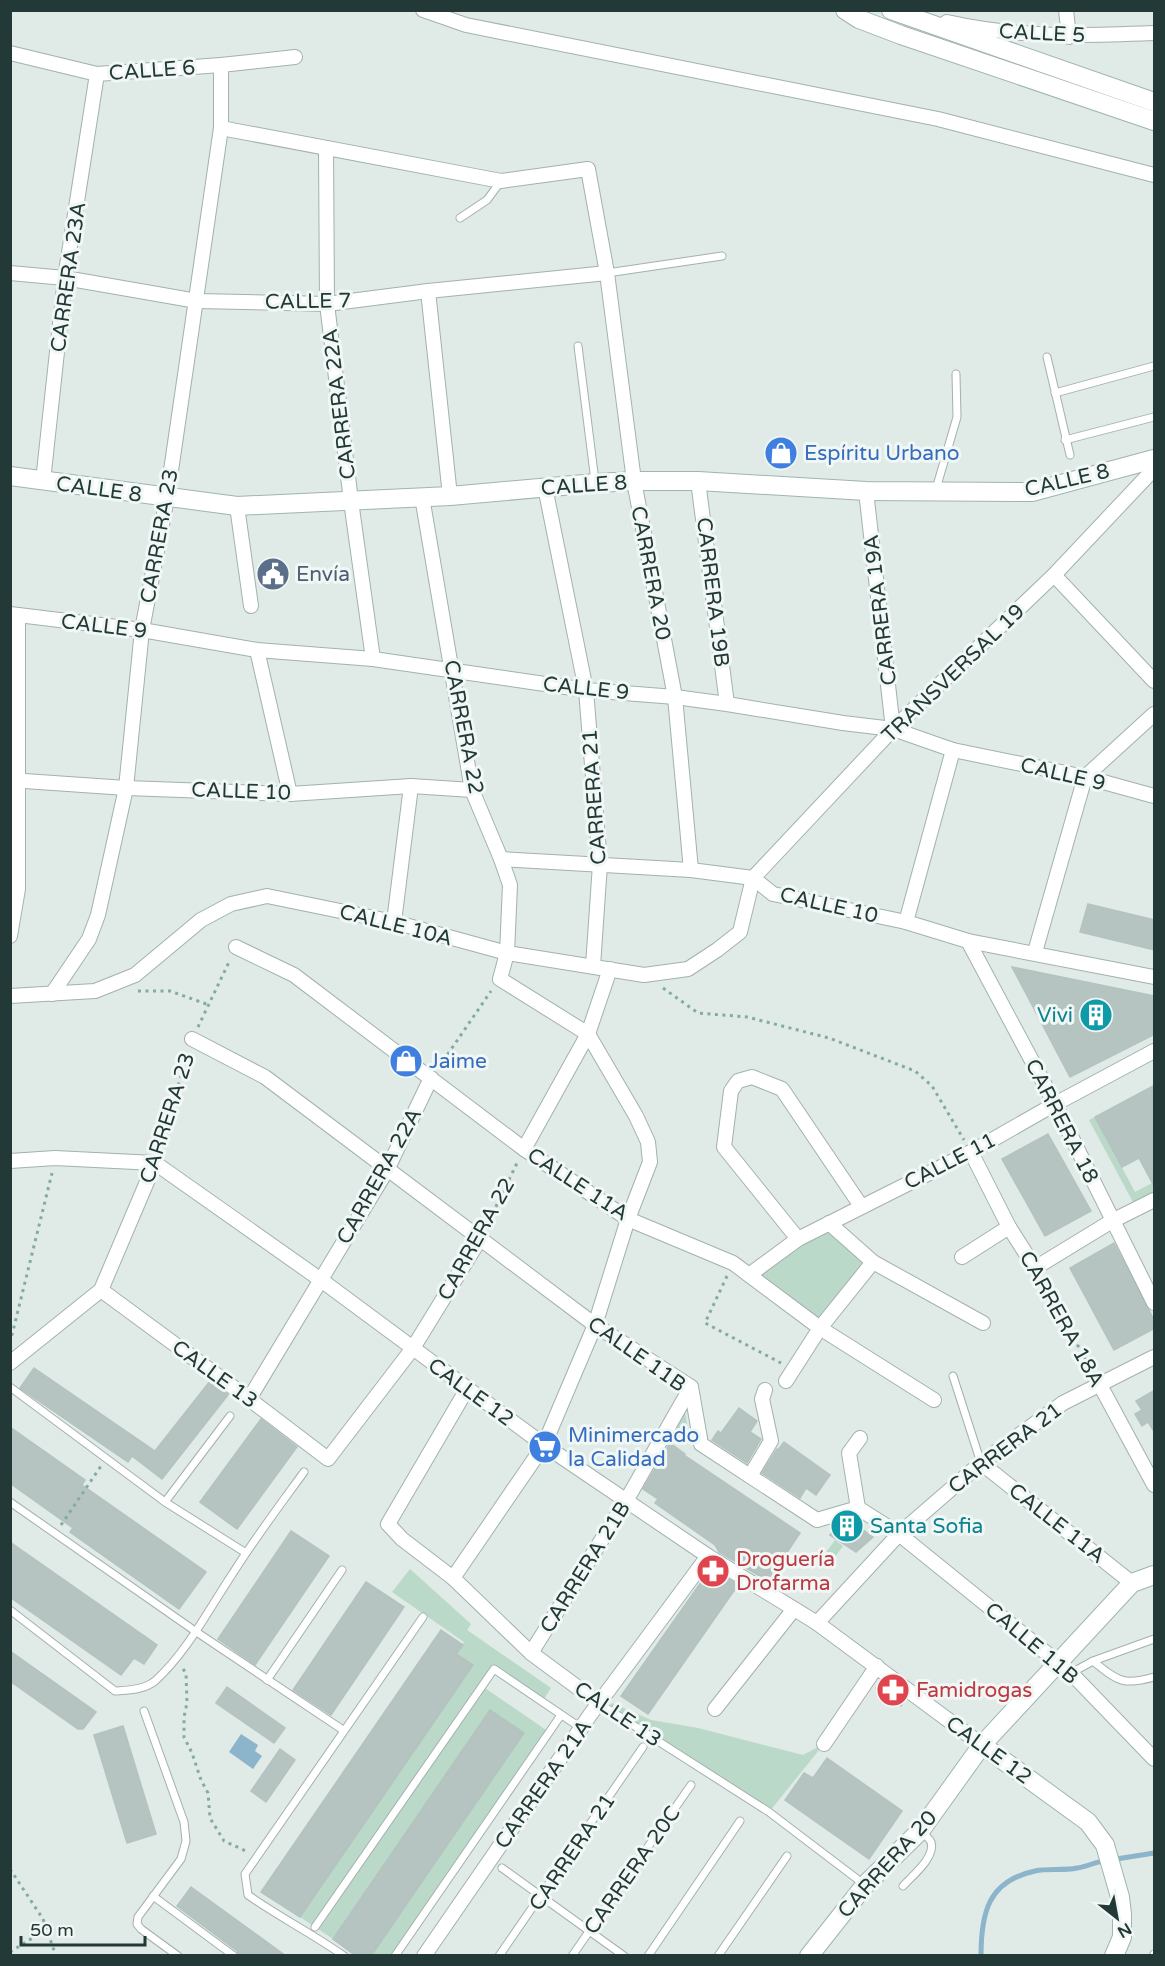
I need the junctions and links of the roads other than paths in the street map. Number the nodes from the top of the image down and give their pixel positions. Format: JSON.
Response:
{"nodes":[{"id":1,"x":423,"y":10,"type":"edge"},
{"id":2,"x":845,"y":10,"type":"edge"},
{"id":3,"x":1066,"y":10,"type":"edge"},
{"id":4,"x":893,"y":11,"type":"edge"},
{"id":5,"x":1155,"y":33,"type":"edge"},
{"id":6,"x":1069,"y":37,"type":"junction"},
{"id":7,"x":10,"y":53,"type":"edge"},
{"id":8,"x":295,"y":57,"type":"dead end"},
{"id":9,"x":221,"y":65,"type":"junction"},
{"id":10,"x":98,"y":74,"type":"junction"},
{"id":11,"x":1155,"y":102,"type":"edge"},
{"id":12,"x":1155,"y":121,"type":"edge"},
{"id":13,"x":221,"y":128,"type":"junction"},
{"id":14,"x":327,"y":148,"type":"junction"},
{"id":15,"x":1155,"y":175,"type":"edge"},
{"id":16,"x":501,"y":181,"type":"junction"},
{"id":17,"x":460,"y":218,"type":"dead end"},
{"id":18,"x":722,"y":256,"type":"dead end"},
{"id":19,"x":10,"y":273,"type":"edge"},
{"id":20,"x":607,"y":273,"type":"junction"},
{"id":21,"x":65,"y":278,"type":"junction"},
{"id":22,"x":428,"y":291,"type":"junction"},
{"id":23,"x":197,"y":301,"type":"junction"},
{"id":24,"x":327,"y":304,"type":"junction"},
{"id":25,"x":578,"y":346,"type":"dead end"},
{"id":26,"x":1047,"y":357,"type":"dead end"},
{"id":27,"x":1155,"y":366,"type":"edge"},
{"id":28,"x":956,"y":374,"type":"dead end"},
{"id":29,"x":1054,"y":393,"type":"junction"},
{"id":30,"x":1155,"y":417,"type":"edge"},
{"id":31,"x":1065,"y":440,"type":"junction"},
{"id":32,"x":1070,"y":455,"type":"dead end"},
{"id":33,"x":1155,"y":459,"type":"edge"},
{"id":34,"x":1155,"y":469,"type":"edge"},
{"id":35,"x":10,"y":476,"type":"edge"},
{"id":36,"x":43,"y":481,"type":"junction"},
{"id":37,"x":634,"y":481,"type":"junction"},
{"id":38,"x":698,"y":481,"type":"junction"},
{"id":39,"x":596,"y":483,"type":"junction"},
{"id":40,"x":545,"y":487,"type":"junction"},
{"id":41,"x":866,"y":491,"type":"junction"},
{"id":42,"x":935,"y":493,"type":"junction"},
{"id":43,"x":450,"y":495,"type":"junction"},
{"id":44,"x":422,"y":497,"type":"junction"},
{"id":45,"x":167,"y":498,"type":"junction"},
{"id":46,"x":351,"y":501,"type":"junction"},
{"id":47,"x":237,"y":506,"type":"junction"},
{"id":48,"x":1054,"y":575,"type":"junction"},
{"id":49,"x":251,"y":606,"type":"dead end"},
{"id":50,"x":14,"y":615,"type":"edge"},
{"id":51,"x":142,"y":630,"type":"junction"},
{"id":52,"x":257,"y":650,"type":"junction"},
{"id":53,"x":373,"y":659,"type":"junction"},
{"id":54,"x":453,"y":671,"type":"junction"},
{"id":55,"x":1155,"y":681,"type":"edge"},
{"id":56,"x":586,"y":690,"type":"junction"},
{"id":57,"x":675,"y":697,"type":"junction"},
{"id":58,"x":727,"y":704,"type":"junction"},
{"id":59,"x":1155,"y":714,"type":"edge"},
{"id":60,"x":893,"y":729,"type":"junction"},
{"id":61,"x":953,"y":750,"type":"junction"},
{"id":62,"x":1085,"y":777,"type":"junction"},
{"id":63,"x":14,"y":780,"type":"edge"},
{"id":64,"x":411,"y":786,"type":"junction"},
{"id":65,"x":126,"y":788,"type":"junction"},
{"id":66,"x":472,"y":790,"type":"junction"},
{"id":67,"x":290,"y":794,"type":"junction"},
{"id":68,"x":1155,"y":796,"type":"edge"},
{"id":69,"x":501,"y":859,"type":"junction"},
{"id":70,"x":600,"y":864,"type":"junction"},
{"id":71,"x":691,"y":870,"type":"junction"},
{"id":72,"x":753,"y":878,"type":"junction"},
{"id":73,"x":394,"y":922,"type":"junction"},
{"id":74,"x":906,"y":922,"type":"junction"},
{"id":75,"x":10,"y":936,"type":"edge"},
{"id":76,"x":968,"y":941,"type":"junction"},
{"id":77,"x":236,"y":947,"type":"road end"},
{"id":78,"x":1035,"y":952,"type":"junction"},
{"id":79,"x":507,"y":953,"type":"junction"},
{"id":80,"x":593,"y":966,"type":"junction"},
{"id":81,"x":610,"y":969,"type":"junction"},
{"id":82,"x":1155,"y":977,"type":"edge"},
{"id":83,"x":52,"y":994,"type":"junction"},
{"id":84,"x":10,"y":996,"type":"edge"},
{"id":85,"x":588,"y":1034,"type":"junction"},
{"id":86,"x":192,"y":1039,"type":"road end"},
{"id":87,"x":1155,"y":1051,"type":"edge"},
{"id":88,"x":431,"y":1078,"type":"junction"},
{"id":89,"x":1055,"y":1104,"type":"junction"},
{"id":90,"x":524,"y":1149,"type":"junction"},
{"id":91,"x":971,"y":1152,"type":"junction"},
{"id":92,"x":10,"y":1161,"type":"edge"},
{"id":93,"x":155,"y":1163,"type":"junction"},
{"id":94,"x":387,"y":1170,"type":"junction"},
{"id":95,"x":1155,"y":1200,"type":"edge"},
{"id":96,"x":861,"y":1206,"type":"junction"},
{"id":97,"x":628,"y":1219,"type":"junction"},
{"id":98,"x":1112,"y":1221,"type":"junction"},
{"id":99,"x":829,"y":1223,"type":"junction"},
{"id":100,"x":1010,"y":1227,"type":"junction"},
{"id":101,"x":480,"y":1239,"type":"junction"},
{"id":102,"x":798,"y":1239,"type":"junction"},
{"id":103,"x":962,"y":1257,"type":"dead end"},
{"id":104,"x":873,"y":1262,"type":"junction"},
{"id":105,"x":749,"y":1275,"type":"junction"},
{"id":106,"x":321,"y":1280,"type":"junction"},
{"id":107,"x":101,"y":1290,"type":"junction"},
{"id":108,"x":1155,"y":1303,"type":"edge"},
{"id":109,"x":983,"y":1323,"type":"dead end"},
{"id":110,"x":595,"y":1325,"type":"junction"},
{"id":111,"x":820,"y":1328,"type":"junction"},
{"id":112,"x":413,"y":1348,"type":"junction"},
{"id":113,"x":1155,"y":1357,"type":"edge"},
{"id":114,"x":10,"y":1363,"type":"edge"},
{"id":115,"x":789,"y":1375,"type":"road end"},
{"id":116,"x":953,"y":1376,"type":"dead end"},
{"id":117,"x":1100,"y":1385,"type":"junction"},
{"id":118,"x":691,"y":1386,"type":"junction"},
{"id":119,"x":10,"y":1387,"type":"edge"},
{"id":120,"x":467,"y":1389,"type":"junction"},
{"id":121,"x":765,"y":1390,"type":"dead end"},
{"id":122,"x":249,"y":1399,"type":"junction"},
{"id":123,"x":934,"y":1400,"type":"dead end"},
{"id":124,"x":230,"y":1416,"type":"dead end"},
{"id":125,"x":860,"y":1438,"type":"dead end"},
{"id":126,"x":544,"y":1445,"type":"junction"},
{"id":127,"x":328,"y":1459,"type":"joint"},
{"id":128,"x":981,"y":1463,"type":"junction"},
{"id":129,"x":304,"y":1472,"type":"dead end"},
{"id":130,"x":750,"y":1476,"type":"junction"},
{"id":131,"x":1155,"y":1485,"type":"edge"},
{"id":132,"x":626,"y":1501,"type":"junction"},
{"id":133,"x":10,"y":1502,"type":"edge"},
{"id":134,"x":165,"y":1502,"type":"junction"},
{"id":135,"x":858,"y":1508,"type":"junction"},
{"id":136,"x":899,"y":1534,"type":"junction"},
{"id":137,"x":246,"y":1553,"type":"junction"},
{"id":138,"x":708,"y":1556,"type":"junction"},
{"id":139,"x":342,"y":1570,"type":"dead end"},
{"id":140,"x":1155,"y":1575,"type":"edge"},
{"id":141,"x":453,"y":1578,"type":"junction"},
{"id":142,"x":1132,"y":1583,"type":"junction"},
{"id":143,"x":794,"y":1609,"type":"junction"},
{"id":144,"x":10,"y":1610,"type":"edge"},
{"id":145,"x":423,"y":1617,"type":"dead end"},
{"id":146,"x":817,"y":1623,"type":"junction"},
{"id":147,"x":195,"y":1631,"type":"junction"},
{"id":148,"x":1155,"y":1639,"type":"edge"},
{"id":149,"x":531,"y":1653,"type":"junction"},
{"id":150,"x":1093,"y":1661,"type":"junction"},
{"id":151,"x":877,"y":1666,"type":"junction"},
{"id":152,"x":1064,"y":1668,"type":"junction"},
{"id":153,"x":1155,"y":1677,"type":"edge"},
{"id":154,"x":267,"y":1680,"type":"junction"},
{"id":155,"x":600,"y":1704,"type":"junction"},
{"id":156,"x":715,"y":1709,"type":"dead end"},
{"id":157,"x":144,"y":1711,"type":"dead end"},
{"id":158,"x":561,"y":1715,"type":"junction"},
{"id":159,"x":581,"y":1728,"type":"junction"},
{"id":160,"x":343,"y":1730,"type":"junction"},
{"id":161,"x":824,"y":1744,"type":"dead end"},
{"id":162,"x":982,"y":1745,"type":"junction"},
{"id":163,"x":643,"y":1747,"type":"dead end"},
{"id":164,"x":1155,"y":1759,"type":"edge"},
{"id":165,"x":691,"y":1785,"type":"dead end"},
{"id":166,"x":740,"y":1821,"type":"dead end"},
{"id":167,"x":921,"y":1830,"type":"junction"},
{"id":168,"x":788,"y":1856,"type":"dead end"},
{"id":169,"x":502,"y":1868,"type":"dead end"},
{"id":170,"x":865,"y":1885,"type":"junction"},
{"id":171,"x":903,"y":1886,"type":"dead end"},
{"id":172,"x":153,"y":1896,"type":"junction"},
{"id":173,"x":542,"y":1897,"type":"junction"},
{"id":174,"x":315,"y":1927,"type":"dead end"},
{"id":175,"x":590,"y":1931,"type":"junction"},
{"id":176,"x":178,"y":1956,"type":"edge"},
{"id":177,"x":234,"y":1956,"type":"edge"},
{"id":178,"x":344,"y":1956,"type":"edge"},
{"id":179,"x":395,"y":1956,"type":"edge"},
{"id":180,"x":424,"y":1956,"type":"edge"},
{"id":181,"x":500,"y":1956,"type":"edge"},
{"id":182,"x":572,"y":1956,"type":"edge"},
{"id":183,"x":624,"y":1956,"type":"edge"},
{"id":184,"x":648,"y":1956,"type":"edge"},
{"id":185,"x":717,"y":1956,"type":"edge"},
{"id":186,"x":809,"y":1956,"type":"edge"},
{"id":187,"x":1114,"y":1956,"type":"edge"}],
"edges":[{"from":1,"to":15,"type":"street"},
{"from":2,"to":12,"type":"street"},
{"from":3,"to":6,"type":"street"},
{"from":4,"to":6,"type":"street","name":"CALLE 5"},
{"from":4,"to":11,"type":"street"},
{"from":5,"to":6,"type":"street","name":"CALLE 5"},
{"from":7,"to":10,"type":"street","name":"CALLE 6"},
{"from":8,"to":9,"type":"street","name":"CALLE 6"},
{"from":9,"to":10,"type":"street","name":"CALLE 6"},
{"from":9,"to":13,"type":"street","name":"CARRERA 23"},
{"from":10,"to":21,"type":"street","name":"CARRERA 23A"},
{"from":13,"to":14,"type":"street"},
{"from":13,"to":23,"type":"street","name":"CARRERA 23"},
{"from":14,"to":16,"type":"street"},
{"from":14,"to":24,"type":"street","name":"CARRERA 22A"},
{"from":16,"to":17,"type":"lane"},
{"from":16,"to":20,"type":"street","name":"CARRERA 20"},
{"from":18,"to":20,"type":"lane"},
{"from":19,"to":21,"type":"street","name":"CALLE 7"},
{"from":20,"to":22,"type":"street","name":"CALLE 7"},
{"from":20,"to":37,"type":"street","name":"CARRERA 20"},
{"from":21,"to":23,"type":"street","name":"CALLE 7"},
{"from":21,"to":36,"type":"street","name":"CARRERA 23A"},
{"from":22,"to":24,"type":"street","name":"CALLE 7"},
{"from":22,"to":43,"type":"street"},
{"from":23,"to":24,"type":"street","name":"CALLE 7"},
{"from":23,"to":45,"type":"street","name":"CARRERA 23"},
{"from":24,"to":46,"type":"street","name":"CARRERA 22A"},
{"from":25,"to":39,"type":"lane"},
{"from":26,"to":29,"type":"lane"},
{"from":27,"to":29,"type":"lane"},
{"from":28,"to":42,"type":"lane"},
{"from":29,"to":31,"type":"lane"},
{"from":30,"to":31,"type":"lane"},
{"from":31,"to":32,"type":"lane"},
{"from":33,"to":42,"type":"street","name":"CALLE 8"},
{"from":34,"to":48,"type":"street","name":"TRANSVERSAL 19"},
{"from":35,"to":36,"type":"street","name":"CALLE 8"},
{"from":36,"to":45,"type":"street","name":"CALLE 8"},
{"from":37,"to":38,"type":"street","name":"CALLE 8"},
{"from":37,"to":39,"type":"street","name":"CALLE 8"},
{"from":37,"to":57,"type":"street","name":"CARRERA 20"},
{"from":38,"to":41,"type":"street","name":"CALLE 8"},
{"from":38,"to":58,"type":"street","name":"CARRERA 19B"},
{"from":39,"to":40,"type":"street","name":"CALLE 8"},
{"from":40,"to":43,"type":"street","name":"CALLE 8"},
{"from":40,"to":56,"type":"street","name":"CARRERA 21"},
{"from":41,"to":42,"type":"street","name":"CALLE 8"},
{"from":41,"to":60,"type":"street","name":"CARRERA 19A"},
{"from":43,"to":44,"type":"street","name":"CALLE 8"},
{"from":44,"to":46,"type":"street","name":"CALLE 8"},
{"from":44,"to":54,"type":"street","name":"CARRERA 22"},
{"from":45,"to":47,"type":"street","name":"CALLE 8"},
{"from":45,"to":51,"type":"street","name":"CARRERA 23"},
{"from":46,"to":47,"type":"street","name":"CALLE 8"},
{"from":46,"to":53,"type":"street","name":"CARRERA 22A"},
{"from":47,"to":49,"type":"street"},
{"from":48,"to":55,"type":"street"},
{"from":48,"to":60,"type":"street","name":"TRANSVERSAL 19"},
{"from":50,"to":51,"type":"street","name":"CALLE 9"},
{"from":50,"to":63,"type":"street"},
{"from":51,"to":52,"type":"street","name":"CALLE 9"},
{"from":51,"to":65,"type":"street","name":"CARRERA 23"},
{"from":52,"to":53,"type":"street","name":"CALLE 9"},
{"from":52,"to":67,"type":"street"},
{"from":53,"to":54,"type":"street","name":"CALLE 9"},
{"from":54,"to":56,"type":"street","name":"CALLE 9"},
{"from":54,"to":66,"type":"street","name":"CARRERA 22"},
{"from":56,"to":57,"type":"street","name":"CALLE 9"},
{"from":56,"to":70,"type":"street","name":"CARRERA 21"},
{"from":57,"to":58,"type":"street","name":"CALLE 9"},
{"from":57,"to":71,"type":"street","name":"CARRERA 20"},
{"from":58,"to":60,"type":"street","name":"CALLE 9"},
{"from":59,"to":62,"type":"street"},
{"from":60,"to":61,"type":"street","name":"CALLE 9"},
{"from":60,"to":72,"type":"street","name":"TRANSVERSAL 19"},
{"from":61,"to":62,"type":"street","name":"CALLE 9"},
{"from":61,"to":74,"type":"street"},
{"from":62,"to":68,"type":"street","name":"CALLE 9"},
{"from":62,"to":78,"type":"street"},
{"from":63,"to":65,"type":"street","name":"CALLE 10"},
{"from":63,"to":75,"type":"street"},
{"from":64,"to":66,"type":"street","name":"CALLE 10"},
{"from":64,"to":67,"type":"street","name":"CALLE 10"},
{"from":64,"to":73,"type":"street"},
{"from":65,"to":67,"type":"street","name":"CALLE 10"},
{"from":65,"to":83,"type":"street","name":"CARRERA 23"},
{"from":66,"to":69,"type":"street","name":"CARRERA 22"},
{"from":69,"to":70,"type":"street","name":"CALLE 10"},
{"from":69,"to":79,"type":"street","name":"CARRERA 22"},
{"from":70,"to":71,"type":"street","name":"CALLE 10"},
{"from":70,"to":80,"type":"street","name":"CARRERA 21"},
{"from":71,"to":72,"type":"street","name":"CALLE 10"},
{"from":72,"to":74,"type":"street","name":"CALLE 10"},
{"from":72,"to":81,"type":"street","name":"CALLE 10A"},
{"from":73,"to":79,"type":"street","name":"CALLE 10A"},
{"from":73,"to":83,"type":"street","name":"CALLE 10A"},
{"from":74,"to":76,"type":"street","name":"CALLE 10"},
{"from":76,"to":78,"type":"street","name":"CALLE 10"},
{"from":76,"to":89,"type":"street","name":"CARRERA 18"},
{"from":77,"to":88,"type":"street","name":"CALLE 11A"},
{"from":78,"to":82,"type":"street","name":"CALLE 10"},
{"from":79,"to":80,"type":"street","name":"CALLE 10A"},
{"from":79,"to":85,"type":"street"},
{"from":80,"to":81,"type":"street","name":"CALLE 10A"},
{"from":81,"to":85,"type":"street"},
{"from":83,"to":84,"type":"street","name":"CALLE 10A"},
{"from":85,"to":90,"type":"street"},
{"from":85,"to":97,"type":"street"},
{"from":86,"to":94,"type":"street","name":"CALLE 11B"},
{"from":87,"to":89,"type":"street","name":"CALLE 11"},
{"from":88,"to":90,"type":"street","name":"CALLE 11A"},
{"from":88,"to":94,"type":"street","name":"CARRERA 22A"},
{"from":89,"to":91,"type":"street","name":"CALLE 11"},
{"from":89,"to":98,"type":"street","name":"CARRERA 18"},
{"from":90,"to":97,"type":"street","name":"CALLE 11A"},
{"from":91,"to":96,"type":"street","name":"CALLE 11"},
{"from":91,"to":100,"type":"street","name":"CARRERA 18A"},
{"from":92,"to":93,"type":"street"},
{"from":93,"to":106,"type":"street","name":"CALLE 12"},
{"from":93,"to":107,"type":"street","name":"CARRERA 23"},
{"from":94,"to":101,"type":"street","name":"CALLE 11B"},
{"from":94,"to":106,"type":"street","name":"CARRERA 22A"},
{"from":95,"to":98,"type":"street"},
{"from":96,"to":99,"type":"street","name":"CALLE 11"},
{"from":96,"to":102,"type":"street"},
{"from":97,"to":105,"type":"street","name":"CALLE 11A"},
{"from":97,"to":110,"type":"street"},
{"from":98,"to":100,"type":"street","name":"CARRERA 18A"},
{"from":98,"to":108,"type":"street","name":"CARRERA 18"},
{"from":99,"to":102,"type":"street","name":"CALLE 11"},
{"from":99,"to":104,"type":"street"},
{"from":100,"to":103,"type":"street"},
{"from":101,"to":110,"type":"street","name":"CALLE 11B"},
{"from":101,"to":112,"type":"street","name":"CARRERA 22"},
{"from":102,"to":105,"type":"street","name":"CALLE 11"},
{"from":104,"to":109,"type":"street"},
{"from":104,"to":111,"type":"street"},
{"from":105,"to":111,"type":"street","name":"CALLE 11A"},
{"from":106,"to":112,"type":"street","name":"CALLE 12"},
{"from":106,"to":122,"type":"street","name":"CARRERA 22A"},
{"from":107,"to":114,"type":"street"},
{"from":107,"to":122,"type":"street","name":"CALLE 13"},
{"from":110,"to":118,"type":"street","name":"CALLE 11B"},
{"from":110,"to":126,"type":"street"},
{"from":111,"to":115,"type":"street"},
{"from":111,"to":123,"type":"street","name":"CALLE 11A"},
{"from":112,"to":120,"type":"street","name":"CALLE 12"},
{"from":112,"to":127,"type":"street","name":"CARRERA 22"},
{"from":113,"to":117,"type":"street"},
{"from":116,"to":128,"type":"lane"},
{"from":117,"to":128,"type":"street","name":"CARRERA 21"},
{"from":117,"to":131,"type":"street","name":"CARRERA 18A"},
{"from":118,"to":130,"type":"street","name":"CALLE 11B"},
{"from":118,"to":132,"type":"street","name":"CARRERA 21B"},
{"from":119,"to":134,"type":"lane"},
{"from":120,"to":126,"type":"street","name":"CALLE 12"},
{"from":120,"to":141,"type":"street","name":"CALLE 13"},
{"from":121,"to":130,"type":"street"},
{"from":122,"to":127,"type":"street","name":"CALLE 13"},
{"from":124,"to":134,"type":"lane"},
{"from":125,"to":135,"type":"street"},
{"from":126,"to":132,"type":"street","name":"CALLE 12"},
{"from":126,"to":141,"type":"street"},
{"from":128,"to":136,"type":"street","name":"CARRERA 21"},
{"from":128,"to":142,"type":"street","name":"CALLE 11A"},
{"from":129,"to":137,"type":"lane"},
{"from":130,"to":135,"type":"street","name":"CALLE 11B"},
{"from":132,"to":138,"type":"street","name":"CALLE 12"},
{"from":132,"to":149,"type":"street","name":"CARRERA 21B"},
{"from":133,"to":147,"type":"lane"},
{"from":134,"to":137,"type":"lane"},
{"from":135,"to":136,"type":"street","name":"CALLE 11B"},
{"from":136,"to":146,"type":"street","name":"CARRERA 21"},
{"from":136,"to":152,"type":"street","name":"CALLE 11B"},
{"from":137,"to":147,"type":"lane"},
{"from":138,"to":143,"type":"street","name":"CALLE 12"},
{"from":138,"to":155,"type":"street","name":"CARRERA 21A"},
{"from":139,"to":154,"type":"lane"},
{"from":140,"to":142,"type":"street"},
{"from":141,"to":149,"type":"street","name":"CALLE 13"},
{"from":142,"to":152,"type":"street","name":"CARRERA 20"},
{"from":143,"to":146,"type":"street","name":"CALLE 12"},
{"from":143,"to":156,"type":"street"},
{"from":144,"to":147,"type":"lane"},
{"from":145,"to":160,"type":"lane"},
{"from":146,"to":151,"type":"street","name":"CALLE 12"},
{"from":147,"to":154,"type":"lane"},
{"from":148,"to":150,"type":"lane"},
{"from":149,"to":155,"type":"street","name":"CALLE 13"},
{"from":150,"to":152,"type":"lane"},
{"from":150,"to":153,"type":"lane"},
{"from":151,"to":161,"type":"street"},
{"from":151,"to":162,"type":"street","name":"CALLE 12"},
{"from":152,"to":162,"type":"street","name":"CARRERA 20"},
{"from":152,"to":164,"type":"street","name":"CALLE 11B"},
{"from":154,"to":160,"type":"lane"},
{"from":155,"to":159,"type":"street","name":"CARRERA 21A"},
{"from":155,"to":170,"type":"lane","name":"CALLE 13"},
{"from":157,"to":172,"type":"lane"},
{"from":158,"to":159,"type":"lane"},
{"from":158,"to":174,"type":"lane"},
{"from":158,"to":179,"type":"lane"},
{"from":159,"to":180,"type":"street","name":"CARRERA 21A"},
{"from":160,"to":178,"type":"lane"},
{"from":162,"to":167,"type":"street","name":"CARRERA 20"},
{"from":162,"to":187,"type":"street","name":"CALLE 12"},
{"from":163,"to":173,"type":"lane","name":"CARRERA 21"},
{"from":165,"to":175,"type":"lane","name":"CARRERA 20C"},
{"from":166,"to":184,"type":"lane"},
{"from":167,"to":170,"type":"street","name":"CARRERA 20"},
{"from":167,"to":171,"type":"lane"},
{"from":168,"to":185,"type":"lane"},
{"from":169,"to":173,"type":"lane"},
{"from":170,"to":186,"type":"street","name":"CARRERA 20"},
{"from":172,"to":176,"type":"lane"},
{"from":172,"to":177,"type":"lane"},
{"from":173,"to":175,"type":"lane"},
{"from":173,"to":181,"type":"lane","name":"CARRERA 21"},
{"from":175,"to":182,"type":"lane","name":"CARRERA 20C"},
{"from":175,"to":183,"type":"lane"}]}
